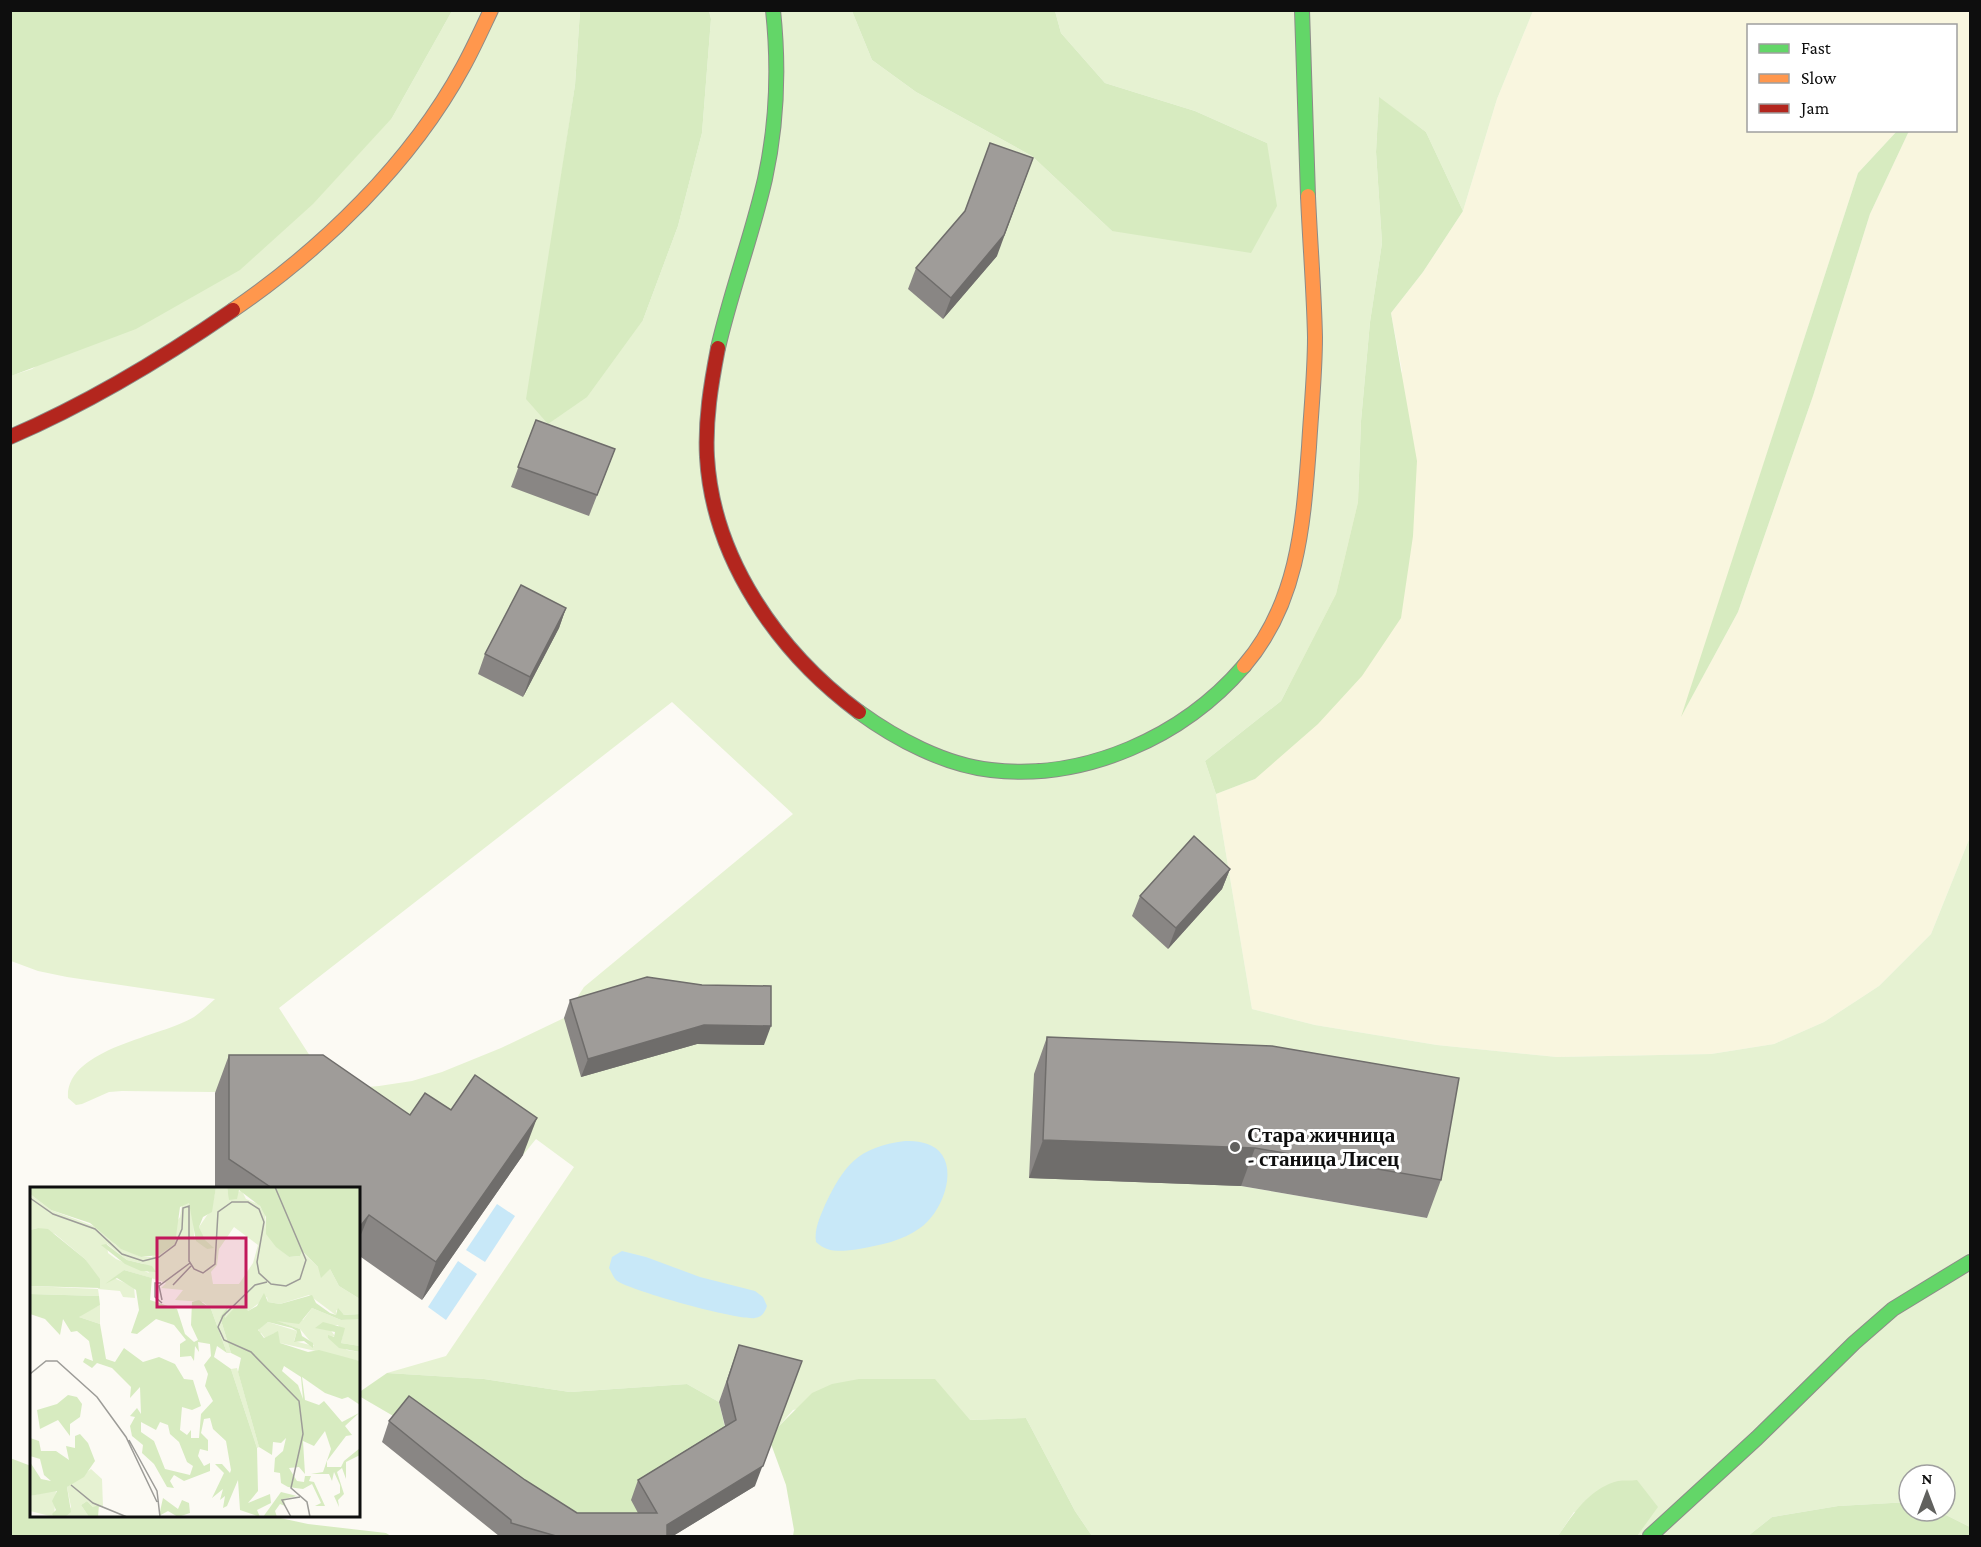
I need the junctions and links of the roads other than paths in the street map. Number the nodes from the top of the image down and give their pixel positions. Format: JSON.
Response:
{"nodes":[{"id":1,"x":491,"y":10,"type":"edge"},
{"id":2,"x":773,"y":10,"type":"edge"},
{"id":3,"x":1302,"y":10,"type":"edge"},
{"id":4,"x":10,"y":437,"type":"edge"},
{"id":5,"x":1971,"y":1262,"type":"edge"},
{"id":6,"x":1650,"y":1536,"type":"edge"}],
"edges":[{"from":1,"to":4,"type":"main road"},
{"from":2,"to":3,"type":"main road"},
{"from":5,"to":6,"type":"main road"}]}
